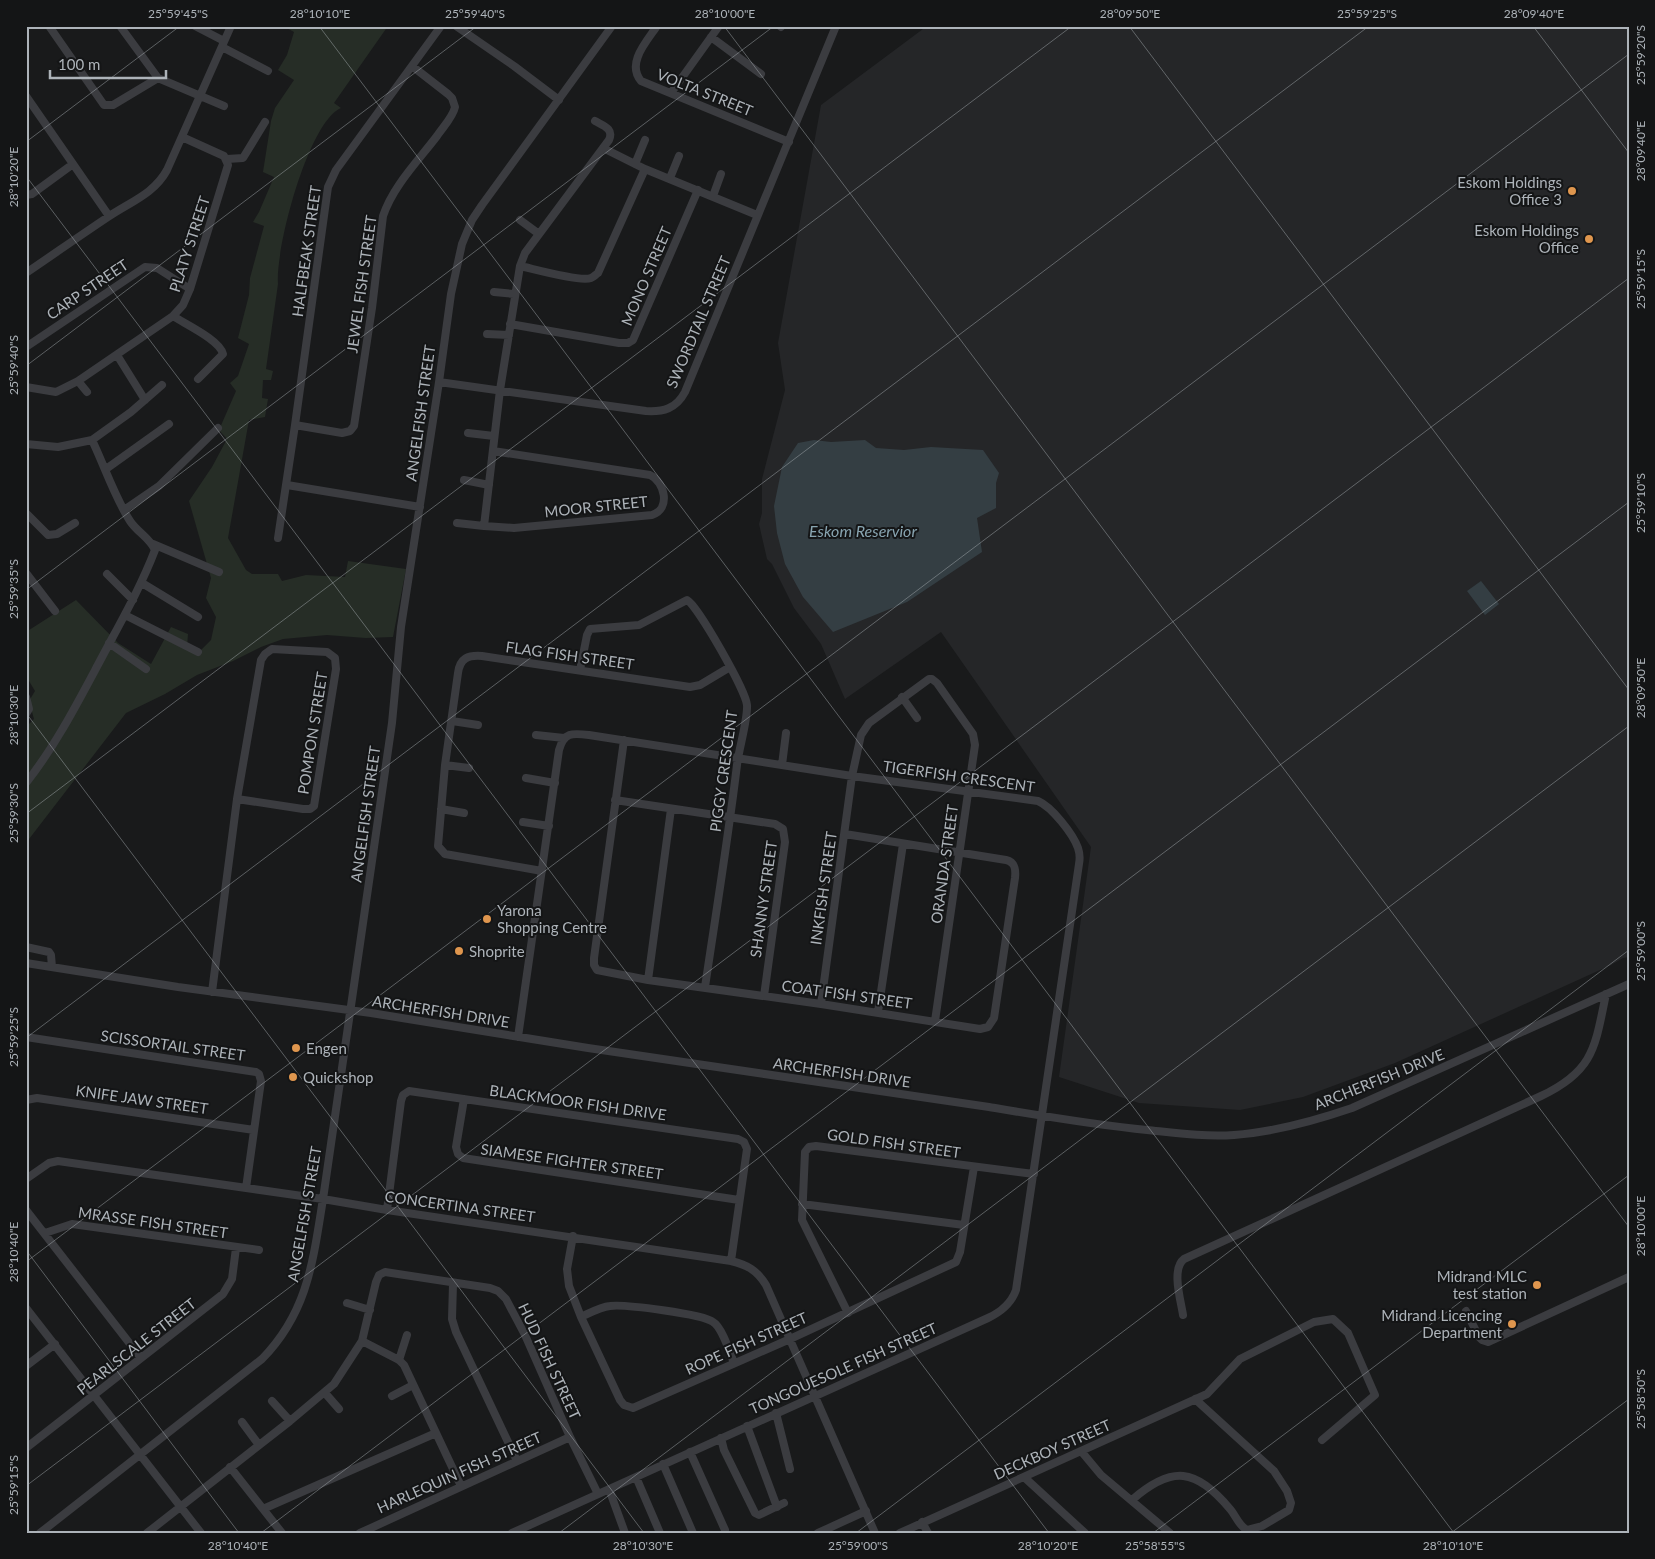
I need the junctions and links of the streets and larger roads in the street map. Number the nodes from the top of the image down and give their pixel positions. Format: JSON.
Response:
{"nodes":[{"id":1,"x":49,"y":26,"type":"edge"},
{"id":2,"x":120,"y":26,"type":"edge"},
{"id":3,"x":194,"y":26,"type":"edge"},
{"id":4,"x":231,"y":26,"type":"edge"},
{"id":5,"x":442,"y":26,"type":"edge"},
{"id":6,"x":456,"y":26,"type":"edge"},
{"id":7,"x":612,"y":26,"type":"edge"},
{"id":8,"x":657,"y":26,"type":"edge"},
{"id":9,"x":719,"y":26,"type":"edge"},
{"id":10,"x":836,"y":26,"type":"edge"},
{"id":11,"x":711,"y":37,"type":"junction"},
{"id":12,"x":223,"y":44,"type":"junction"},
{"id":13,"x":412,"y":66,"type":"junction"},
{"id":14,"x":268,"y":71,"type":"dead end"},
{"id":15,"x":761,"y":74,"type":"dead end"},
{"id":16,"x":158,"y":78,"type":"junction"},
{"id":17,"x":671,"y":93,"type":"junction"},
{"id":18,"x":201,"y":95,"type":"junction"},
{"id":19,"x":26,"y":96,"type":"edge"},
{"id":20,"x":558,"y":100,"type":"junction"},
{"id":21,"x":224,"y":106,"type":"dead end"},
{"id":22,"x":595,"y":121,"type":"dead end"},
{"id":23,"x":265,"y":122,"type":"dead end"},
{"id":24,"x":182,"y":137,"type":"junction"},
{"id":25,"x":646,"y":140,"type":"dead end"},
{"id":26,"x":789,"y":142,"type":"junction"},
{"id":27,"x":603,"y":148,"type":"junction"},
{"id":28,"x":679,"y":156,"type":"dead end"},
{"id":29,"x":226,"y":159,"type":"junction"},
{"id":30,"x":73,"y":164,"type":"junction"},
{"id":31,"x":635,"y":164,"type":"junction"},
{"id":32,"x":645,"y":169,"type":"junction"},
{"id":33,"x":721,"y":174,"type":"dead end"},
{"id":34,"x":670,"y":178,"type":"junction"},
{"id":35,"x":698,"y":190,"type":"junction"},
{"id":36,"x":26,"y":195,"type":"edge"},
{"id":37,"x":713,"y":196,"type":"junction"},
{"id":38,"x":757,"y":215,"type":"junction"},
{"id":39,"x":109,"y":216,"type":"junction"},
{"id":40,"x":520,"y":220,"type":"dead end"},
{"id":41,"x":539,"y":234,"type":"junction"},
{"id":42,"x":520,"y":266,"type":"junction"},
{"id":43,"x":26,"y":273,"type":"edge"},
{"id":44,"x":190,"y":289,"type":"junction"},
{"id":45,"x":494,"y":292,"type":"dead end"},
{"id":46,"x":514,"y":294,"type":"junction"},
{"id":47,"x":173,"y":316,"type":"junction"},
{"id":48,"x":510,"y":324,"type":"junction"},
{"id":49,"x":487,"y":334,"type":"dead end"},
{"id":50,"x":509,"y":335,"type":"junction"},
{"id":51,"x":26,"y":346,"type":"edge"},
{"id":52,"x":116,"y":355,"type":"junction"},
{"id":53,"x":198,"y":379,"type":"dead end"},
{"id":54,"x":78,"y":382,"type":"junction"},
{"id":55,"x":439,"y":382,"type":"junction"},
{"id":56,"x":162,"y":385,"type":"dead end"},
{"id":57,"x":26,"y":387,"type":"edge"},
{"id":58,"x":500,"y":390,"type":"junction"},
{"id":59,"x":87,"y":392,"type":"dead end"},
{"id":60,"x":145,"y":400,"type":"junction"},
{"id":61,"x":169,"y":424,"type":"dead end"},
{"id":62,"x":295,"y":425,"type":"junction"},
{"id":63,"x":218,"y":428,"type":"dead end"},
{"id":64,"x":468,"y":433,"type":"dead end"},
{"id":65,"x":494,"y":436,"type":"junction"},
{"id":66,"x":92,"y":440,"type":"junction"},
{"id":67,"x":26,"y":444,"type":"edge"},
{"id":68,"x":493,"y":451,"type":"junction"},
{"id":69,"x":106,"y":470,"type":"junction"},
{"id":70,"x":464,"y":480,"type":"dead end"},
{"id":71,"x":287,"y":485,"type":"junction"},
{"id":72,"x":489,"y":485,"type":"junction"},
{"id":73,"x":420,"y":507,"type":"junction"},
{"id":74,"x":124,"y":510,"type":"junction"},
{"id":75,"x":26,"y":513,"type":"edge"},
{"id":76,"x":75,"y":523,"type":"dead end"},
{"id":77,"x":457,"y":523,"type":"dead end"},
{"id":78,"x":484,"y":526,"type":"junction"},
{"id":79,"x":278,"y":538,"type":"dead end"},
{"id":80,"x":152,"y":544,"type":"junction"},
{"id":81,"x":219,"y":572,"type":"dead end"},
{"id":82,"x":26,"y":573,"type":"edge"},
{"id":83,"x":107,"y":574,"type":"dead end"},
{"id":84,"x":142,"y":583,"type":"junction"},
{"id":85,"x":133,"y":600,"type":"junction"},
{"id":86,"x":55,"y":611,"type":"dead end"},
{"id":87,"x":126,"y":615,"type":"junction"},
{"id":88,"x":198,"y":617,"type":"dead end"},
{"id":89,"x":109,"y":643,"type":"junction"},
{"id":90,"x":198,"y":652,"type":"dead end"},
{"id":91,"x":730,"y":667,"type":"junction"},
{"id":92,"x":146,"y":669,"type":"dead end"},
{"id":93,"x":580,"y":670,"type":"junction"},
{"id":94,"x":26,"y":697,"type":"edge"},
{"id":95,"x":902,"y":697,"type":"junction"},
{"id":96,"x":26,"y":714,"type":"edge"},
{"id":97,"x":917,"y":718,"type":"dead end"},
{"id":98,"x":452,"y":721,"type":"junction"},
{"id":99,"x":478,"y":725,"type":"dead end"},
{"id":100,"x":786,"y":733,"type":"dead end"},
{"id":101,"x":536,"y":735,"type":"dead end"},
{"id":102,"x":564,"y":738,"type":"junction"},
{"id":103,"x":624,"y":740,"type":"junction"},
{"id":104,"x":738,"y":758,"type":"junction"},
{"id":105,"x":445,"y":765,"type":"junction"},
{"id":106,"x":782,"y":765,"type":"junction"},
{"id":107,"x":469,"y":768,"type":"dead end"},
{"id":108,"x":852,"y":776,"type":"junction"},
{"id":109,"x":526,"y":778,"type":"dead end"},
{"id":110,"x":26,"y":783,"type":"edge"},
{"id":111,"x":555,"y":783,"type":"junction"},
{"id":112,"x":968,"y":791,"type":"junction"},
{"id":113,"x":237,"y":800,"type":"junction"},
{"id":114,"x":615,"y":800,"type":"junction"},
{"id":115,"x":442,"y":809,"type":"junction"},
{"id":116,"x":671,"y":809,"type":"junction"},
{"id":117,"x":464,"y":813,"type":"dead end"},
{"id":118,"x":730,"y":818,"type":"junction"},
{"id":119,"x":522,"y":822,"type":"dead end"},
{"id":120,"x":549,"y":826,"type":"junction"},
{"id":121,"x":845,"y":834,"type":"junction"},
{"id":122,"x":903,"y":844,"type":"junction"},
{"id":123,"x":960,"y":852,"type":"junction"},
{"id":124,"x":542,"y":871,"type":"junction"},
{"id":125,"x":26,"y":947,"type":"edge"},
{"id":126,"x":26,"y":963,"type":"edge"},
{"id":127,"x":52,"y":967,"type":"junction"},
{"id":128,"x":648,"y":980,"type":"junction"},
{"id":129,"x":1629,"y":984,"type":"edge"},
{"id":130,"x":705,"y":987,"type":"junction"},
{"id":131,"x":212,"y":992,"type":"junction"},
{"id":132,"x":1606,"y":994,"type":"junction"},
{"id":133,"x":764,"y":996,"type":"junction"},
{"id":134,"x":821,"y":1004,"type":"junction"},
{"id":135,"x":349,"y":1011,"type":"junction"},
{"id":136,"x":878,"y":1012,"type":"junction"},
{"id":137,"x":936,"y":1021,"type":"junction"},
{"id":138,"x":518,"y":1037,"type":"junction"},
{"id":139,"x":26,"y":1038,"type":"edge"},
{"id":140,"x":464,"y":1099,"type":"junction"},
{"id":141,"x":26,"y":1100,"type":"edge"},
{"id":142,"x":1042,"y":1116,"type":"junction"},
{"id":143,"x":254,"y":1130,"type":"junction"},
{"id":144,"x":974,"y":1167,"type":"junction"},
{"id":145,"x":1034,"y":1174,"type":"junction"},
{"id":146,"x":26,"y":1179,"type":"edge"},
{"id":147,"x":246,"y":1188,"type":"junction"},
{"id":148,"x":323,"y":1199,"type":"junction"},
{"id":149,"x":739,"y":1200,"type":"junction"},
{"id":150,"x":802,"y":1204,"type":"junction"},
{"id":151,"x":26,"y":1210,"type":"edge"},
{"id":152,"x":387,"y":1210,"type":"junction"},
{"id":153,"x":964,"y":1225,"type":"junction"},
{"id":154,"x":45,"y":1233,"type":"junction"},
{"id":155,"x":573,"y":1236,"type":"junction"},
{"id":156,"x":236,"y":1248,"type":"junction"},
{"id":157,"x":259,"y":1250,"type":"dead end"},
{"id":158,"x":731,"y":1261,"type":"junction"},
{"id":159,"x":1629,"y":1277,"type":"edge"},
{"id":160,"x":453,"y":1284,"type":"junction"},
{"id":161,"x":347,"y":1303,"type":"dead end"},
{"id":162,"x":26,"y":1308,"type":"edge"},
{"id":163,"x":370,"y":1310,"type":"junction"},
{"id":164,"x":1466,"y":1311,"type":"dead end"},
{"id":165,"x":848,"y":1313,"type":"junction"},
{"id":166,"x":1184,"y":1315,"type":"dead end"},
{"id":167,"x":581,"y":1317,"type":"junction"},
{"id":168,"x":407,"y":1335,"type":"dead end"},
{"id":169,"x":790,"y":1339,"type":"junction"},
{"id":170,"x":362,"y":1341,"type":"junction"},
{"id":171,"x":55,"y":1344,"type":"junction"},
{"id":172,"x":141,"y":1358,"type":"junction"},
{"id":173,"x":399,"y":1360,"type":"junction"},
{"id":174,"x":734,"y":1363,"type":"junction"},
{"id":175,"x":26,"y":1366,"type":"edge"},
{"id":176,"x":413,"y":1385,"type":"junction"},
{"id":177,"x":325,"y":1393,"type":"junction"},
{"id":178,"x":95,"y":1395,"type":"junction"},
{"id":179,"x":815,"y":1395,"type":"junction"},
{"id":180,"x":392,"y":1396,"type":"dead end"},
{"id":181,"x":1195,"y":1399,"type":"junction"},
{"id":182,"x":272,"y":1401,"type":"dead end"},
{"id":183,"x":339,"y":1409,"type":"dead end"},
{"id":184,"x":776,"y":1413,"type":"junction"},
{"id":185,"x":290,"y":1421,"type":"junction"},
{"id":186,"x":242,"y":1422,"type":"dead end"},
{"id":187,"x":747,"y":1426,"type":"junction"},
{"id":188,"x":436,"y":1433,"type":"junction"},
{"id":189,"x":570,"y":1437,"type":"junction"},
{"id":190,"x":721,"y":1438,"type":"junction"},
{"id":191,"x":1322,"y":1440,"type":"dead end"},
{"id":192,"x":259,"y":1445,"type":"junction"},
{"id":193,"x":26,"y":1448,"type":"edge"},
{"id":194,"x":1081,"y":1451,"type":"junction"},
{"id":195,"x":690,"y":1452,"type":"junction"},
{"id":196,"x":140,"y":1456,"type":"junction"},
{"id":197,"x":517,"y":1461,"type":"junction"},
{"id":198,"x":663,"y":1464,"type":"junction"},
{"id":199,"x":230,"y":1467,"type":"junction"},
{"id":200,"x":790,"y":1468,"type":"dead end"},
{"id":201,"x":636,"y":1477,"type":"junction"},
{"id":202,"x":1024,"y":1477,"type":"junction"},
{"id":203,"x":461,"y":1486,"type":"junction"},
{"id":204,"x":609,"y":1489,"type":"junction"},
{"id":205,"x":598,"y":1494,"type":"junction"},
{"id":206,"x":1132,"y":1500,"type":"junction"},
{"id":207,"x":181,"y":1506,"type":"junction"},
{"id":208,"x":263,"y":1509,"type":"junction"},
{"id":209,"x":866,"y":1511,"type":"junction"},
{"id":210,"x":922,"y":1522,"type":"junction"},
{"id":211,"x":725,"y":1530,"type":"dead end"},
{"id":212,"x":40,"y":1533,"type":"edge"},
{"id":213,"x":147,"y":1533,"type":"edge"},
{"id":214,"x":201,"y":1533,"type":"edge"},
{"id":215,"x":282,"y":1533,"type":"edge"},
{"id":216,"x":360,"y":1533,"type":"edge"},
{"id":217,"x":512,"y":1533,"type":"edge"},
{"id":218,"x":625,"y":1533,"type":"edge"},
{"id":219,"x":660,"y":1533,"type":"edge"},
{"id":220,"x":693,"y":1533,"type":"edge"},
{"id":221,"x":818,"y":1533,"type":"edge"},
{"id":222,"x":876,"y":1533,"type":"edge"},
{"id":223,"x":900,"y":1533,"type":"edge"},
{"id":224,"x":928,"y":1533,"type":"edge"},
{"id":225,"x":1085,"y":1533,"type":"edge"},
{"id":226,"x":1170,"y":1533,"type":"edge"}],
"edges":[{"from":1,"to":16,"type":"street"},
{"from":2,"to":16,"type":"street"},
{"from":3,"to":12,"type":"street"},
{"from":4,"to":12,"type":"street"},
{"from":5,"to":13,"type":"street","name":"HALFBEAK STREET"},
{"from":6,"to":20,"type":"street"},
{"from":7,"to":20,"type":"street","name":"ANGELFISH STREET"},
{"from":8,"to":17,"type":"street","name":"VOLTA STREET"},
{"from":9,"to":11,"type":"street"},
{"from":10,"to":26,"type":"street","name":"SWORDTAIL STREET"},
{"from":11,"to":15,"type":"street"},
{"from":11,"to":17,"type":"street"},
{"from":12,"to":14,"type":"street"},
{"from":12,"to":18,"type":"street"},
{"from":13,"to":62,"type":"street","name":"HALFBEAK STREET"},
{"from":13,"to":62,"type":"street","name":"JEWEL FISH STREET"},
{"from":16,"to":18,"type":"street"},
{"from":17,"to":26,"type":"street","name":"VOLTA STREET"},
{"from":18,"to":21,"type":"street"},
{"from":18,"to":24,"type":"street"},
{"from":19,"to":30,"type":"street"},
{"from":20,"to":55,"type":"street","name":"ANGELFISH STREET"},
{"from":22,"to":27,"type":"street"},
{"from":23,"to":29,"type":"street"},
{"from":24,"to":29,"type":"street"},
{"from":24,"to":39,"type":"street"},
{"from":25,"to":31,"type":"street"},
{"from":26,"to":38,"type":"street","name":"SWORDTAIL STREET"},
{"from":27,"to":31,"type":"street"},
{"from":27,"to":41,"type":"street"},
{"from":28,"to":34,"type":"street"},
{"from":29,"to":44,"type":"street","name":"PLATY STREET"},
{"from":30,"to":36,"type":"street"},
{"from":30,"to":39,"type":"street"},
{"from":31,"to":32,"type":"street"},
{"from":32,"to":34,"type":"street"},
{"from":32,"to":42,"type":"street"},
{"from":33,"to":37,"type":"street"},
{"from":34,"to":35,"type":"street"},
{"from":35,"to":37,"type":"street"},
{"from":35,"to":48,"type":"street","name":"MONO STREET"},
{"from":37,"to":38,"type":"street"},
{"from":38,"to":58,"type":"street","name":"SWORDTAIL STREET"},
{"from":39,"to":43,"type":"street"},
{"from":40,"to":41,"type":"street"},
{"from":41,"to":42,"type":"street"},
{"from":42,"to":46,"type":"street"},
{"from":44,"to":47,"type":"street","name":"PLATY STREET"},
{"from":44,"to":51,"type":"street","name":"CARP STREET"},
{"from":45,"to":46,"type":"street"},
{"from":46,"to":48,"type":"street"},
{"from":47,"to":52,"type":"street","name":"PLATY STREET"},
{"from":47,"to":53,"type":"street"},
{"from":48,"to":50,"type":"street"},
{"from":49,"to":50,"type":"street"},
{"from":50,"to":58,"type":"street"},
{"from":52,"to":54,"type":"street","name":"PLATY STREET"},
{"from":52,"to":60,"type":"street"},
{"from":54,"to":57,"type":"street","name":"PLATY STREET"},
{"from":54,"to":59,"type":"street"},
{"from":55,"to":58,"type":"street","name":"SWORDTAIL STREET"},
{"from":55,"to":73,"type":"street","name":"ANGELFISH STREET"},
{"from":56,"to":60,"type":"street"},
{"from":58,"to":65,"type":"street"},
{"from":60,"to":66,"type":"street"},
{"from":61,"to":69,"type":"street"},
{"from":62,"to":71,"type":"street","name":"HALFBEAK STREET"},
{"from":63,"to":74,"type":"street"},
{"from":64,"to":65,"type":"street"},
{"from":65,"to":68,"type":"street"},
{"from":66,"to":67,"type":"street"},
{"from":66,"to":69,"type":"street"},
{"from":68,"to":72,"type":"street"},
{"from":68,"to":78,"type":"street","name":"MOOR STREET"},
{"from":69,"to":74,"type":"street"},
{"from":70,"to":72,"type":"street"},
{"from":71,"to":73,"type":"street"},
{"from":71,"to":79,"type":"street","name":"HALFBEAK STREET"},
{"from":72,"to":78,"type":"street"},
{"from":73,"to":135,"type":"street","name":"ANGELFISH STREET"},
{"from":74,"to":80,"type":"street"},
{"from":75,"to":76,"type":"street"},
{"from":77,"to":78,"type":"street","name":"MOOR STREET"},
{"from":80,"to":81,"type":"street"},
{"from":80,"to":84,"type":"street"},
{"from":82,"to":86,"type":"street"},
{"from":83,"to":85,"type":"street"},
{"from":84,"to":85,"type":"street"},
{"from":84,"to":88,"type":"street"},
{"from":85,"to":87,"type":"street"},
{"from":87,"to":89,"type":"street"},
{"from":87,"to":90,"type":"street"},
{"from":89,"to":92,"type":"street"},
{"from":89,"to":110,"type":"street"},
{"from":91,"to":93,"type":"street","name":"FLAG FISH STREET"},
{"from":91,"to":93,"type":"street","name":"PIGGY CRESCENT"},
{"from":91,"to":104,"type":"street","name":"PIGGY CRESCENT"},
{"from":93,"to":98,"type":"street","name":"FLAG FISH STREET"},
{"from":94,"to":96,"type":"street"},
{"from":95,"to":97,"type":"street"},
{"from":95,"to":108,"type":"street","name":"ORANDA STREET"},
{"from":95,"to":112,"type":"street","name":"ORANDA STREET"},
{"from":98,"to":99,"type":"street"},
{"from":98,"to":105,"type":"street","name":"FLAG FISH STREET"},
{"from":100,"to":106,"type":"street"},
{"from":101,"to":102,"type":"street","name":"TIGERFISH CRESCENT"},
{"from":102,"to":103,"type":"street","name":"TIGERFISH CRESCENT"},
{"from":102,"to":111,"type":"street"},
{"from":103,"to":104,"type":"street","name":"TIGERFISH CRESCENT"},
{"from":103,"to":114,"type":"street","name":"COAT FISH STREET"},
{"from":104,"to":106,"type":"street","name":"TIGERFISH CRESCENT"},
{"from":104,"to":118,"type":"street","name":"PIGGY CRESCENT"},
{"from":105,"to":107,"type":"street"},
{"from":105,"to":115,"type":"street","name":"FLAG FISH STREET"},
{"from":106,"to":108,"type":"street","name":"TIGERFISH CRESCENT"},
{"from":108,"to":112,"type":"street","name":"TIGERFISH CRESCENT"},
{"from":108,"to":121,"type":"street","name":"INKFISH STREET"},
{"from":109,"to":111,"type":"street"},
{"from":111,"to":120,"type":"street"},
{"from":112,"to":123,"type":"street","name":"ORANDA STREET"},
{"from":112,"to":142,"type":"street","name":"TIGERFISH CRESCENT"},
{"from":113,"to":113,"type":"street","name":"POMPON STREET"},
{"from":113,"to":131,"type":"street","name":"POMPON STREET"},
{"from":114,"to":116,"type":"street","name":"SHANNY STREET"},
{"from":114,"to":128,"type":"street","name":"COAT FISH STREET"},
{"from":115,"to":117,"type":"street"},
{"from":115,"to":124,"type":"street","name":"FLAG FISH STREET"},
{"from":116,"to":118,"type":"street","name":"SHANNY STREET"},
{"from":116,"to":128,"type":"street"},
{"from":118,"to":130,"type":"street","name":"PIGGY CRESCENT"},
{"from":118,"to":133,"type":"street","name":"SHANNY STREET"},
{"from":119,"to":120,"type":"street"},
{"from":120,"to":124,"type":"street"},
{"from":121,"to":122,"type":"street","name":"COAT FISH STREET"},
{"from":121,"to":134,"type":"street","name":"INKFISH STREET"},
{"from":122,"to":123,"type":"street","name":"COAT FISH STREET"},
{"from":122,"to":136,"type":"street"},
{"from":123,"to":137,"type":"street","name":"ORANDA STREET"},
{"from":123,"to":137,"type":"street","name":"COAT FISH STREET"},
{"from":124,"to":138,"type":"street"},
{"from":125,"to":127,"type":"street"},
{"from":126,"to":127,"type":"street","name":"ARCHERFISH DRIVE"},
{"from":127,"to":131,"type":"street","name":"ARCHERFISH DRIVE"},
{"from":128,"to":130,"type":"street","name":"COAT FISH STREET"},
{"from":129,"to":132,"type":"street","name":"ARCHERFISH DRIVE"},
{"from":130,"to":133,"type":"street","name":"COAT FISH STREET"},
{"from":131,"to":135,"type":"street","name":"ARCHERFISH DRIVE"},
{"from":132,"to":142,"type":"street","name":"ARCHERFISH DRIVE"},
{"from":132,"to":166,"type":"street"},
{"from":133,"to":134,"type":"street","name":"COAT FISH STREET"},
{"from":134,"to":136,"type":"street","name":"COAT FISH STREET"},
{"from":135,"to":138,"type":"street","name":"ARCHERFISH DRIVE"},
{"from":135,"to":148,"type":"street","name":"ANGELFISH STREET"},
{"from":136,"to":137,"type":"street","name":"COAT FISH STREET"},
{"from":138,"to":142,"type":"street","name":"ARCHERFISH DRIVE"},
{"from":139,"to":143,"type":"street","name":"SCISSORTAIL STREET"},
{"from":140,"to":149,"type":"street","name":"SIAMESE FIGHTER STREET"},
{"from":140,"to":149,"type":"street","name":"BLACKMOOR FISH DRIVE"},
{"from":140,"to":152,"type":"street","name":"BLACKMOOR FISH DRIVE"},
{"from":141,"to":143,"type":"street","name":"KNIFE JAW STREET"},
{"from":142,"to":145,"type":"street","name":"TONGOUESOLE FISH STREET"},
{"from":143,"to":147,"type":"street","name":"SCISSORTAIL STREET"},
{"from":144,"to":145,"type":"street","name":"GOLD FISH STREET"},
{"from":144,"to":150,"type":"street","name":"GOLD FISH STREET"},
{"from":144,"to":153,"type":"street","name":"ROPE FISH STREET"},
{"from":145,"to":179,"type":"street","name":"TONGOUESOLE FISH STREET"},
{"from":146,"to":147,"type":"street","name":"CONCERTINA STREET"},
{"from":147,"to":148,"type":"street","name":"CONCERTINA STREET"},
{"from":148,"to":152,"type":"street","name":"CONCERTINA STREET"},
{"from":148,"to":196,"type":"street","name":"ANGELFISH STREET"},
{"from":149,"to":158,"type":"street","name":"BLACKMOOR FISH DRIVE"},
{"from":150,"to":153,"type":"street"},
{"from":150,"to":165,"type":"street","name":"GOLD FISH STREET"},
{"from":151,"to":154,"type":"street"},
{"from":152,"to":155,"type":"street","name":"CONCERTINA STREET"},
{"from":153,"to":165,"type":"street","name":"ROPE FISH STREET"},
{"from":154,"to":156,"type":"street","name":"MRASSE FISH STREET"},
{"from":154,"to":172,"type":"street"},
{"from":155,"to":158,"type":"street","name":"CONCERTINA STREET"},
{"from":155,"to":167,"type":"street","name":"ROPE FISH STREET"},
{"from":156,"to":157,"type":"street","name":"MRASSE FISH STREET"},
{"from":156,"to":172,"type":"street","name":"PEARLSCALE STREET"},
{"from":158,"to":169,"type":"street","name":"CONCERTINA STREET"},
{"from":159,"to":164,"type":"street"},
{"from":160,"to":163,"type":"street","name":"HUD FISH STREET"},
{"from":160,"to":189,"type":"street","name":"HUD FISH STREET"},
{"from":160,"to":197,"type":"street"},
{"from":161,"to":163,"type":"street"},
{"from":162,"to":171,"type":"street"},
{"from":163,"to":170,"type":"street"},
{"from":165,"to":169,"type":"street","name":"ROPE FISH STREET"},
{"from":167,"to":174,"type":"street"},
{"from":167,"to":174,"type":"street","name":"ROPE FISH STREET"},
{"from":168,"to":173,"type":"street"},
{"from":169,"to":174,"type":"street","name":"ROPE FISH STREET"},
{"from":169,"to":179,"type":"street","name":"CONCERTINA STREET"},
{"from":170,"to":173,"type":"street"},
{"from":170,"to":177,"type":"street"},
{"from":171,"to":175,"type":"street"},
{"from":171,"to":178,"type":"street"},
{"from":172,"to":178,"type":"street","name":"PEARLSCALE STREET"},
{"from":173,"to":176,"type":"street"},
{"from":176,"to":180,"type":"street"},
{"from":176,"to":188,"type":"street"},
{"from":177,"to":183,"type":"street"},
{"from":177,"to":185,"type":"street"},
{"from":178,"to":193,"type":"street","name":"PEARLSCALE STREET"},
{"from":178,"to":196,"type":"street"},
{"from":179,"to":184,"type":"street","name":"TONGOUESOLE FISH STREET"},
{"from":179,"to":209,"type":"street","name":"CONCERTINA STREET"},
{"from":181,"to":191,"type":"street","name":"DECKBOY STREET"},
{"from":181,"to":194,"type":"street","name":"DECKBOY STREET"},
{"from":181,"to":206,"type":"street"},
{"from":182,"to":185,"type":"street"},
{"from":184,"to":187,"type":"street","name":"TONGOUESOLE FISH STREET"},
{"from":184,"to":200,"type":"street"},
{"from":185,"to":192,"type":"street"},
{"from":186,"to":192,"type":"street"},
{"from":187,"to":190,"type":"street","name":"TONGOUESOLE FISH STREET"},
{"from":187,"to":190,"type":"street"},
{"from":188,"to":203,"type":"street"},
{"from":188,"to":208,"type":"street"},
{"from":189,"to":197,"type":"street","name":"HARLEQUIN FISH STREET"},
{"from":189,"to":205,"type":"street","name":"HUD FISH STREET"},
{"from":190,"to":195,"type":"street","name":"TONGOUESOLE FISH STREET"},
{"from":192,"to":199,"type":"street"},
{"from":194,"to":202,"type":"street","name":"DECKBOY STREET"},
{"from":194,"to":206,"type":"street"},
{"from":195,"to":198,"type":"street","name":"TONGOUESOLE FISH STREET"},
{"from":195,"to":211,"type":"street"},
{"from":196,"to":207,"type":"street"},
{"from":196,"to":212,"type":"street","name":"ANGELFISH STREET"},
{"from":197,"to":203,"type":"street","name":"HARLEQUIN FISH STREET"},
{"from":198,"to":201,"type":"street","name":"TONGOUESOLE FISH STREET"},
{"from":198,"to":220,"type":"street"},
{"from":199,"to":207,"type":"street"},
{"from":199,"to":208,"type":"street"},
{"from":201,"to":204,"type":"street","name":"TONGOUESOLE FISH STREET"},
{"from":201,"to":219,"type":"street"},
{"from":202,"to":210,"type":"street","name":"DECKBOY STREET"},
{"from":202,"to":225,"type":"street"},
{"from":203,"to":216,"type":"street","name":"HARLEQUIN FISH STREET"},
{"from":204,"to":205,"type":"street","name":"TONGOUESOLE FISH STREET"},
{"from":204,"to":218,"type":"street"},
{"from":205,"to":217,"type":"street","name":"TONGOUESOLE FISH STREET"},
{"from":206,"to":226,"type":"street"},
{"from":207,"to":213,"type":"street"},
{"from":207,"to":214,"type":"street"},
{"from":208,"to":215,"type":"street"},
{"from":209,"to":221,"type":"street"},
{"from":209,"to":222,"type":"street","name":"CONCERTINA STREET"},
{"from":210,"to":223,"type":"street","name":"DECKBOY STREET"},
{"from":210,"to":224,"type":"street"}]}
